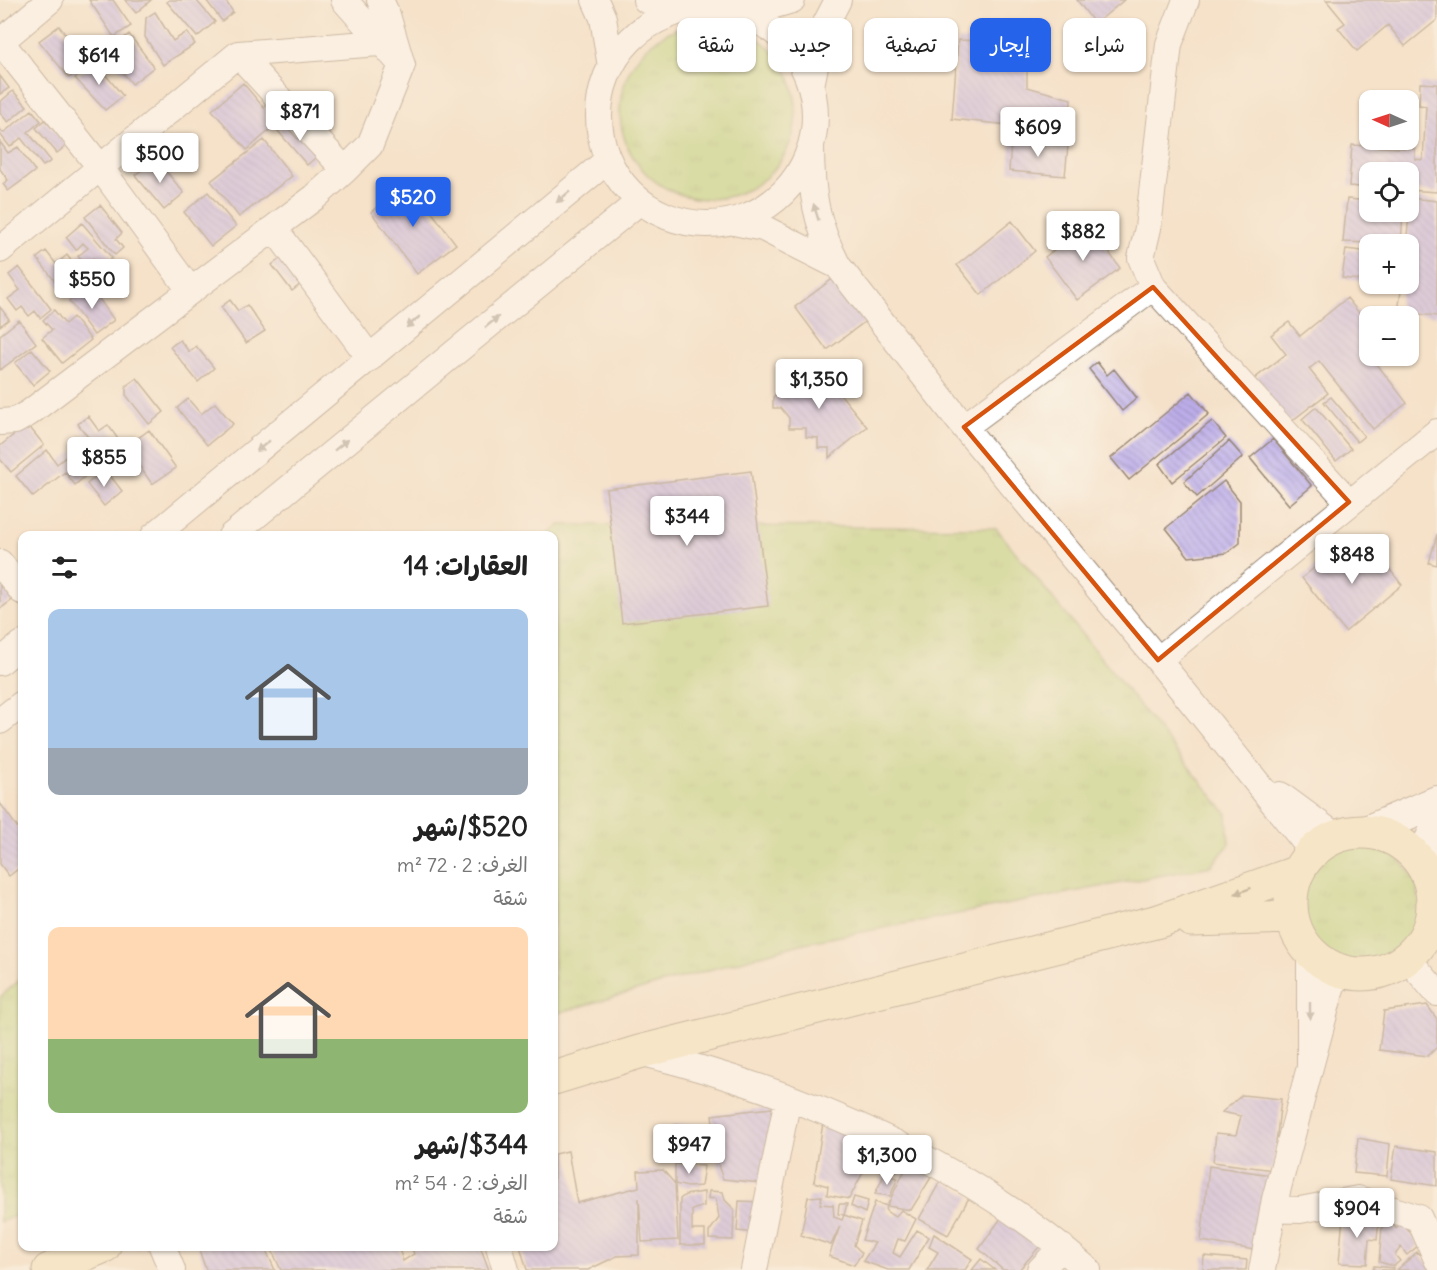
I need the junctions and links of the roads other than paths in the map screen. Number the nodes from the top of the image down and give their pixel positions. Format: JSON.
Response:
{"nodes":[{"id":1,"x":50,"y":0,"type":"edge"},
{"id":2,"x":344,"y":0,"type":"edge"},
{"id":3,"x":380,"y":0,"type":"edge"},
{"id":4,"x":595,"y":0,"type":"edge"},
{"id":5,"x":646,"y":0,"type":"edge"},
{"id":6,"x":792,"y":0,"type":"edge"},
{"id":7,"x":838,"y":0,"type":"edge"},
{"id":8,"x":1178,"y":4,"type":"edge"},
{"id":9,"x":691,"y":9,"type":"junction"},
{"id":10,"x":730,"y":10,"type":"junction"},
{"id":11,"x":0,"y":41,"type":"edge"},
{"id":12,"x":379,"y":43,"type":"junction"},
{"id":13,"x":238,"y":54,"type":"junction"},
{"id":14,"x":402,"y":65,"type":"junction"},
{"id":15,"x":611,"y":66,"type":"junction"},
{"id":16,"x":811,"y":87,"type":"junction"},
{"id":17,"x":811,"y":146,"type":"junction"},
{"id":18,"x":608,"y":160,"type":"junction"},
{"id":19,"x":100,"y":167,"type":"junction"},
{"id":20,"x":345,"y":170,"type":"junction"},
{"id":21,"x":640,"y":201,"type":"junction"},
{"id":22,"x":734,"y":222,"type":"junction"},
{"id":23,"x":274,"y":228,"type":"junction"},
{"id":24,"x":0,"y":250,"type":"edge"},
{"id":25,"x":838,"y":266,"type":"junction"},
{"id":26,"x":1153,"y":287,"type":"junction"},
{"id":27,"x":190,"y":290,"type":"junction"},
{"id":28,"x":370,"y":358,"type":"junction"},
{"id":29,"x":0,"y":422,"type":"edge"},
{"id":30,"x":964,"y":427,"type":"junction"},
{"id":31,"x":1437,"y":432,"type":"edge"},
{"id":32,"x":1349,"y":502,"type":"junction"},
{"id":33,"x":160,"y":531,"type":"edge"},
{"id":34,"x":237,"y":531,"type":"edge"},
{"id":35,"x":0,"y":563,"type":"edge"},
{"id":36,"x":18,"y":586,"type":"edge"},
{"id":37,"x":18,"y":647,"type":"edge"},
{"id":38,"x":1158,"y":660,"type":"junction"},
{"id":39,"x":0,"y":662,"type":"edge"},
{"id":40,"x":18,"y":707,"type":"edge"},
{"id":41,"x":0,"y":721,"type":"edge"},
{"id":42,"x":1437,"y":802,"type":"edge"},
{"id":43,"x":1437,"y":827,"type":"edge"},
{"id":44,"x":1329,"y":848,"type":"junction"},
{"id":45,"x":1429,"y":871,"type":"edge"},
{"id":46,"x":1435,"y":915,"type":"edge"},
{"id":47,"x":1292,"y":917,"type":"junction"},
{"id":48,"x":1159,"y":921,"type":"junction"},
{"id":49,"x":1310,"y":952,"type":"junction"},
{"id":50,"x":1408,"y":959,"type":"junction"},
{"id":51,"x":1336,"y":970,"type":"junction"},
{"id":52,"x":1437,"y":993,"type":"edge"},
{"id":53,"x":639,"y":1052,"type":"junction"},
{"id":54,"x":1310,"y":1067,"type":"junction"},
{"id":55,"x":558,"y":1077,"type":"edge"},
{"id":56,"x":788,"y":1098,"type":"junction"},
{"id":57,"x":1273,"y":1209,"type":"junction"},
{"id":58,"x":1062,"y":1247,"type":"junction"},
{"id":59,"x":93,"y":1251,"type":"edge"},
{"id":60,"x":164,"y":1251,"type":"edge"},
{"id":61,"x":500,"y":1251,"type":"edge"},
{"id":62,"x":1435,"y":1252,"type":"edge"},
{"id":63,"x":49,"y":1270,"type":"edge"},
{"id":64,"x":172,"y":1270,"type":"edge"},
{"id":65,"x":506,"y":1270,"type":"edge"},
{"id":66,"x":754,"y":1270,"type":"edge"},
{"id":67,"x":1040,"y":1270,"type":"edge"},
{"id":68,"x":1088,"y":1270,"type":"edge"},
{"id":69,"x":1262,"y":1270,"type":"edge"}],
"edges":[{"from":1,"to":11,"type":"street"},
{"from":2,"to":12,"type":"street"},
{"from":3,"to":14,"type":"street"},
{"from":4,"to":15,"type":"street"},
{"from":5,"to":9,"type":"street"},
{"from":6,"to":10,"type":"street"},
{"from":7,"to":16,"type":"street"},
{"from":8,"to":26,"type":"street"},
{"from":9,"to":10,"type":"street"},
{"from":9,"to":15,"type":"street"},
{"from":10,"to":16,"type":"street"},
{"from":11,"to":19,"type":"street"},
{"from":12,"to":13,"type":"street"},
{"from":12,"to":14,"type":"street"},
{"from":13,"to":19,"type":"street"},
{"from":13,"to":20,"type":"street"},
{"from":14,"to":20,"type":"street"},
{"from":15,"to":18,"type":"street"},
{"from":16,"to":17,"type":"street"},
{"from":17,"to":22,"type":"street"},
{"from":25,"to":17,"type":"street","one_way":true},
{"from":18,"to":21,"type":"street"},
{"from":18,"to":28,"type":"street","one_way":true},
{"from":19,"to":24,"type":"street"},
{"from":19,"to":27,"type":"street"},
{"from":20,"to":23,"type":"street"},
{"from":21,"to":22,"type":"street"},
{"from":34,"to":21,"type":"street","one_way":true},
{"from":22,"to":25,"type":"street"},
{"from":23,"to":27,"type":"street"},
{"from":23,"to":28,"type":"street"},
{"from":25,"to":30,"type":"street"},
{"from":26,"to":30,"type":"street"},
{"from":26,"to":32,"type":"street"},
{"from":27,"to":29,"type":"street"},
{"from":28,"to":33,"type":"street","one_way":true},
{"from":30,"to":38,"type":"street"},
{"from":31,"to":32,"type":"street"},
{"from":32,"to":38,"type":"street"},
{"from":35,"to":36,"type":"street"},
{"from":37,"to":39,"type":"street"},
{"from":38,"to":44,"type":"street"},
{"from":40,"to":41,"type":"street"},
{"from":42,"to":44,"type":"street"},
{"from":43,"to":45,"type":"street"},
{"from":44,"to":45,"type":"main road"},
{"from":44,"to":47,"type":"main road"},
{"from":44,"to":48,"type":"main road","one_way":true},
{"from":45,"to":46,"type":"main road"},
{"from":46,"to":50,"type":"main road"},
{"from":47,"to":48,"type":"main road"},
{"from":47,"to":49,"type":"main road"},
{"from":48,"to":53,"type":"main road"},
{"from":49,"to":51,"type":"main road"},
{"from":49,"to":54,"type":"street","one_way":true},
{"from":50,"to":51,"type":"main road"},
{"from":50,"to":52,"type":"street"},
{"from":51,"to":54,"type":"street"},
{"from":53,"to":55,"type":"main road"},
{"from":53,"to":56,"type":"street"},
{"from":54,"to":57,"type":"street"},
{"from":56,"to":58,"type":"street"},
{"from":56,"to":66,"type":"street"},
{"from":57,"to":62,"type":"street"},
{"from":57,"to":69,"type":"street"},
{"from":58,"to":67,"type":"street"},
{"from":58,"to":68,"type":"street"},
{"from":59,"to":63,"type":"main road"},
{"from":60,"to":64,"type":"street"},
{"from":61,"to":65,"type":"street"}]}
